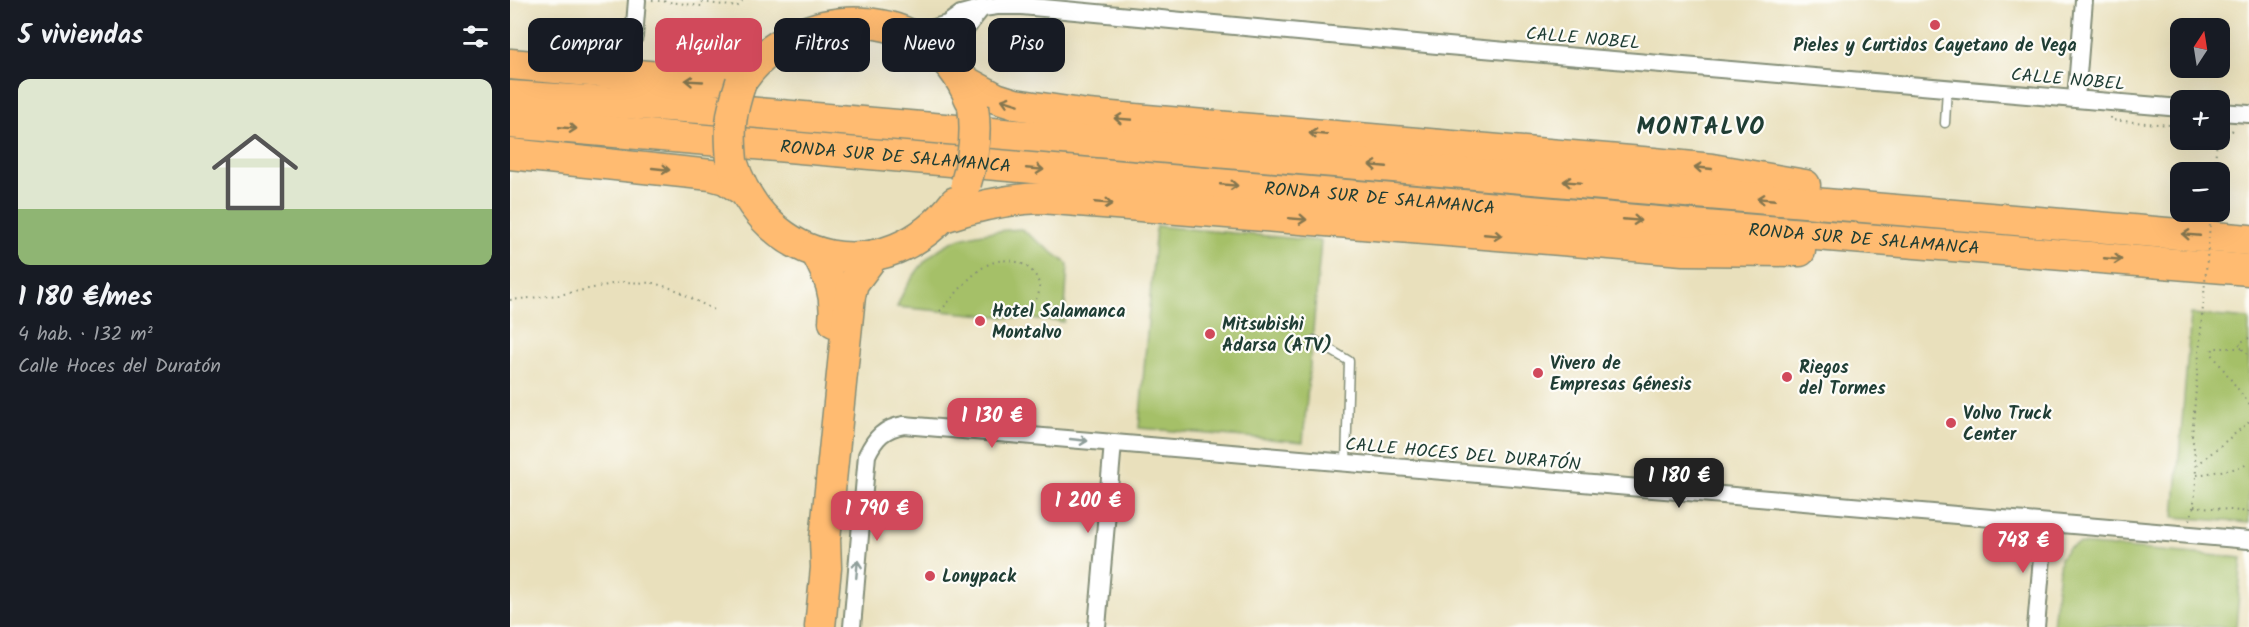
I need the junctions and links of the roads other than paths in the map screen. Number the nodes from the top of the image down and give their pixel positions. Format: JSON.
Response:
{"nodes":[{"id":1,"x":637,"y":0,"type":"edge"},
{"id":2,"x":2084,"y":0,"type":"edge"},
{"id":3,"x":849,"y":6,"type":"edge"},
{"id":4,"x":983,"y":8,"type":"junction"},
{"id":5,"x":902,"y":17,"type":"edge"},
{"id":6,"x":635,"y":18,"type":"edge"},
{"id":7,"x":510,"y":64,"type":"edge"},
{"id":8,"x":745,"y":74,"type":"junction"},
{"id":9,"x":963,"y":84,"type":"junction"},
{"id":10,"x":1947,"y":88,"type":"junction"},
{"id":11,"x":510,"y":96,"type":"edge"},
{"id":12,"x":2076,"y":99,"type":"junction"},
{"id":13,"x":2170,"y":107,"type":"edge"},
{"id":14,"x":2230,"y":113,"type":"edge"},
{"id":15,"x":2249,"y":114,"type":"edge"},
{"id":16,"x":510,"y":123,"type":"edge"},
{"id":17,"x":1945,"y":123,"type":"dead end"},
{"id":18,"x":510,"y":154,"type":"edge"},
{"id":19,"x":742,"y":190,"type":"junction"},
{"id":20,"x":944,"y":217,"type":"junction"},
{"id":21,"x":2051,"y":224,"type":"junction"},
{"id":22,"x":2249,"y":240,"type":"edge"},
{"id":23,"x":816,"y":252,"type":"junction"},
{"id":24,"x":2055,"y":254,"type":"junction"},
{"id":25,"x":874,"y":255,"type":"junction"},
{"id":26,"x":2249,"y":270,"type":"edge"},
{"id":27,"x":1314,"y":340,"type":"dead end"},
{"id":28,"x":1113,"y":443,"type":"junction"},
{"id":29,"x":1346,"y":463,"type":"junction"},
{"id":30,"x":2045,"y":523,"type":"junction"},
{"id":31,"x":2249,"y":540,"type":"edge"},
{"id":32,"x":806,"y":627,"type":"edge"},
{"id":33,"x":820,"y":627,"type":"edge"},
{"id":34,"x":852,"y":627,"type":"edge"},
{"id":35,"x":1097,"y":627,"type":"edge"},
{"id":36,"x":2036,"y":627,"type":"edge"}],
"edges":[{"from":1,"to":6,"type":"street"},
{"from":2,"to":12,"type":"street"},
{"from":3,"to":5,"type":"highway"},
{"from":3,"to":8,"type":"highway"},
{"from":4,"to":5,"type":"street","name":"CALLE NOBEL"},
{"from":4,"to":9,"type":"street"},
{"from":4,"to":10,"type":"street","name":"CALLE NOBEL"},
{"from":5,"to":9,"type":"highway"},
{"from":8,"to":7,"type":"highway","one_way":true},
{"from":8,"to":19,"type":"highway","bridge":true},
{"from":9,"to":20,"type":"highway","bridge":true},
{"from":21,"to":9,"type":"highway","one_way":true},
{"from":10,"to":12,"type":"street","name":"CALLE NOBEL"},
{"from":10,"to":17,"type":"lane"},
{"from":21,"to":11,"type":"highway","name":"RONDA SUR DE SALAMANCA","one_way":true},
{"from":12,"to":13,"type":"street","name":"CALLE NOBEL"},
{"from":14,"to":15,"type":"street"},
{"from":16,"to":24,"type":"highway","name":"RONDA SUR DE SALAMANCA","one_way":true},
{"from":18,"to":19,"type":"highway","one_way":true},
{"from":19,"to":23,"type":"highway"},
{"from":20,"to":24,"type":"highway","one_way":true},
{"from":20,"to":25,"type":"highway"},
{"from":22,"to":21,"type":"highway","name":"RONDA SUR DE SALAMANCA","one_way":true},
{"from":23,"to":25,"type":"highway"},
{"from":23,"to":32,"type":"highway"},
{"from":24,"to":26,"type":"highway","name":"RONDA SUR DE SALAMANCA","one_way":true},
{"from":25,"to":33,"type":"highway"},
{"from":27,"to":29,"type":"lane"},
{"from":28,"to":29,"type":"street","name":"CALLE HOCES DEL DURATÓN"},
{"from":34,"to":28,"type":"street","name":"CALLE HOCES DEL DURATÓN","one_way":true},
{"from":28,"to":35,"type":"street"},
{"from":29,"to":30,"type":"street","name":"CALLE HOCES DEL DURATÓN"},
{"from":30,"to":31,"type":"street","name":"CALLE HOCES DEL DURATÓN"},
{"from":30,"to":36,"type":"street"}]}
